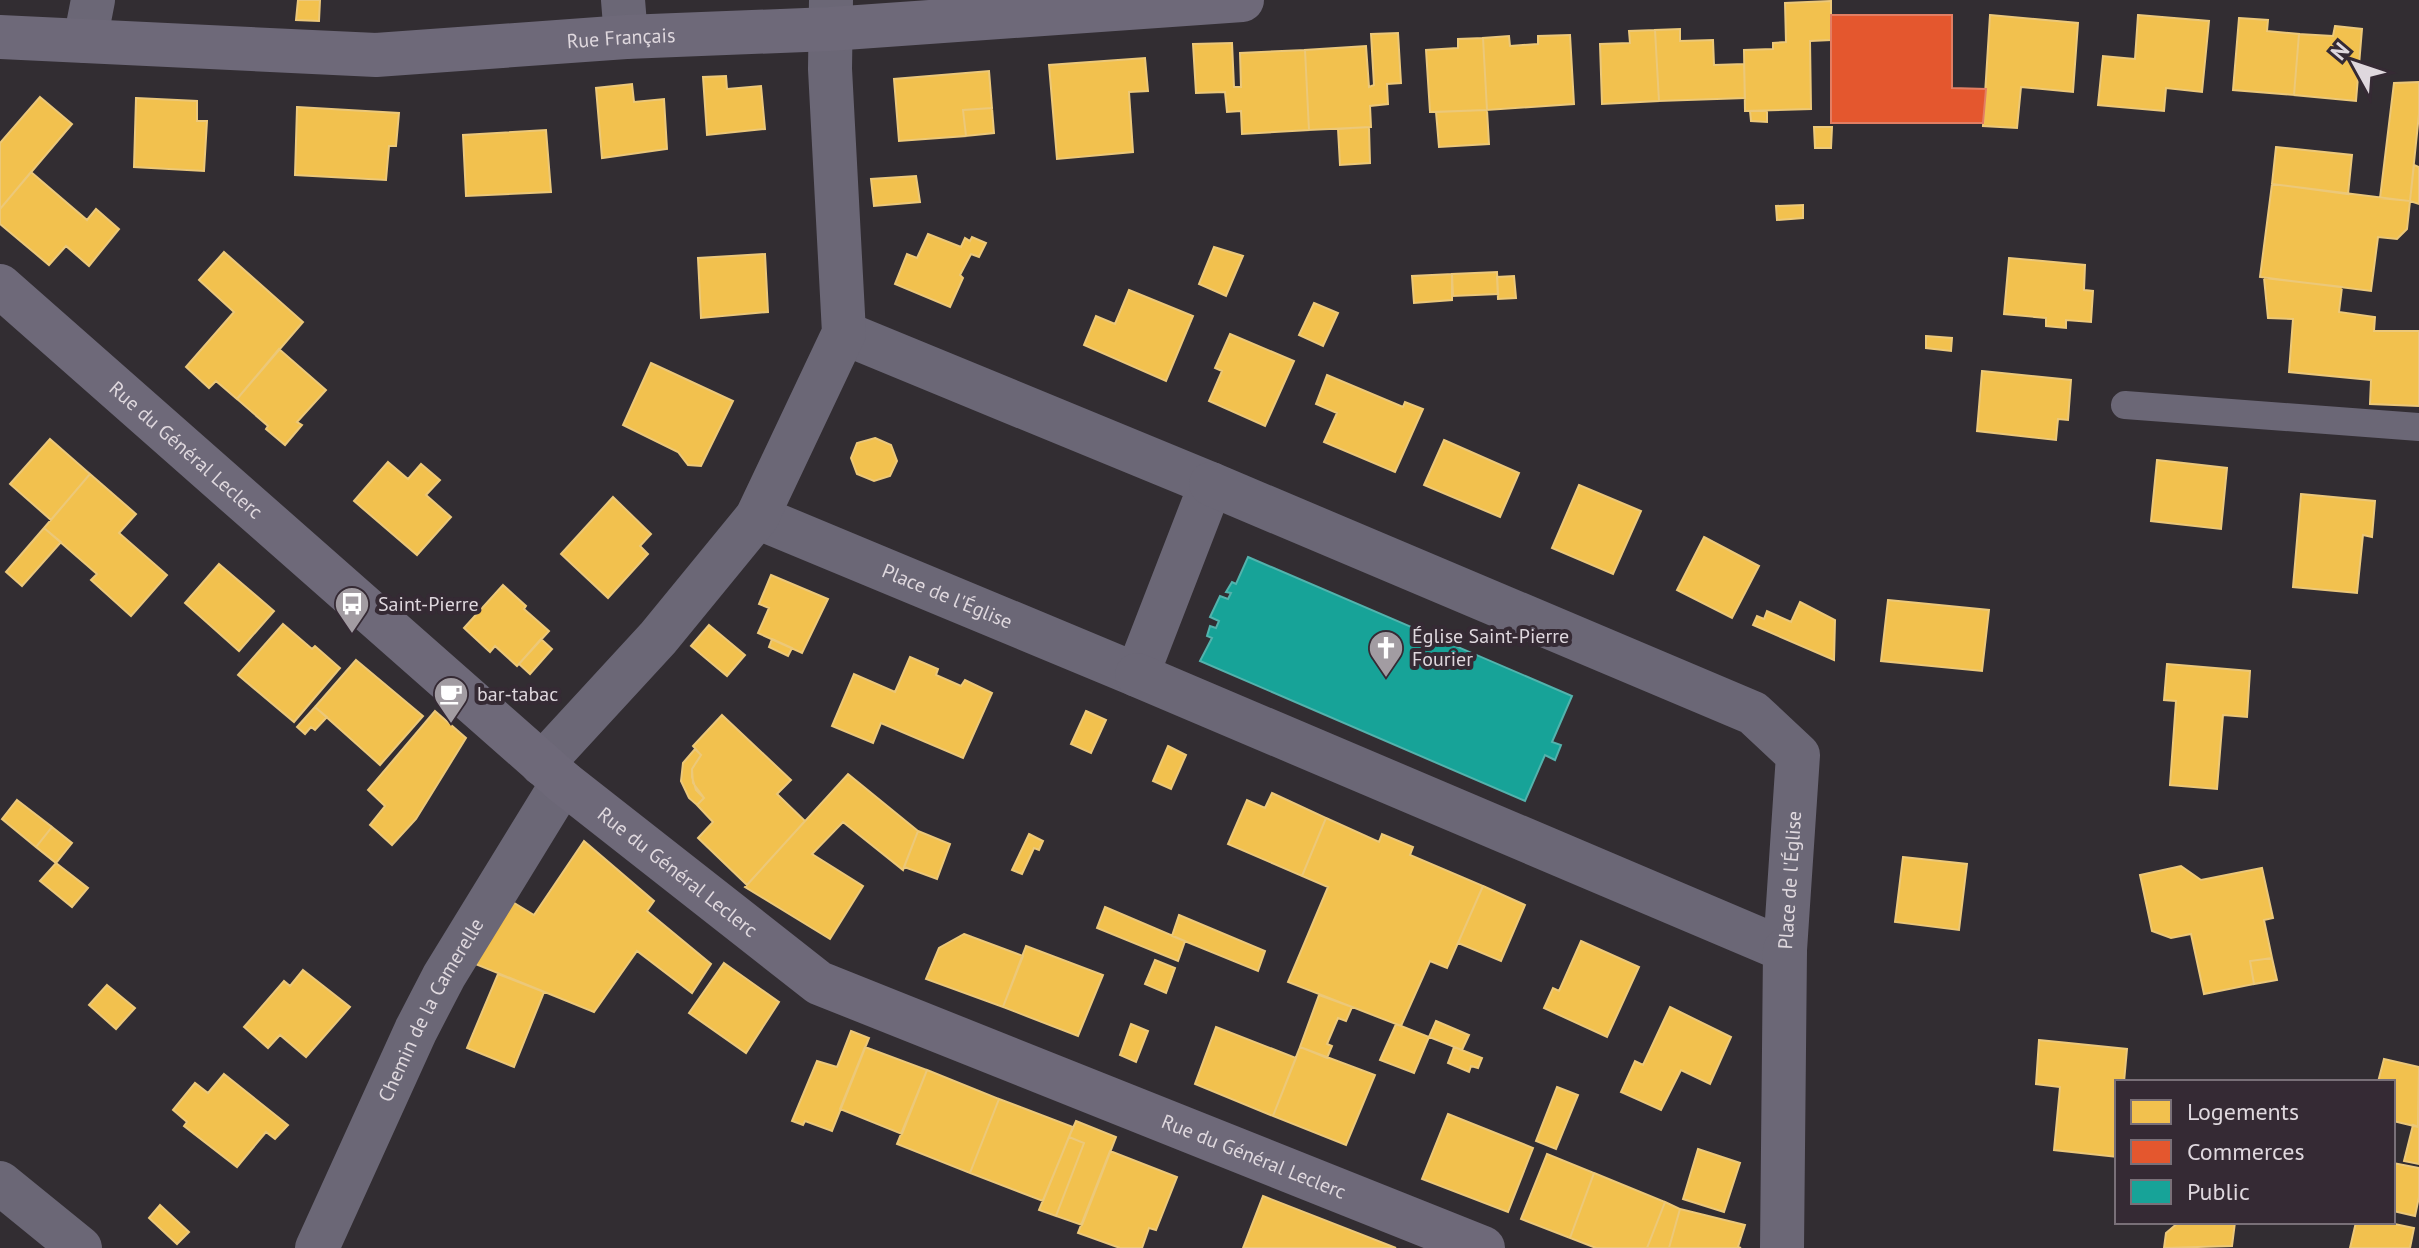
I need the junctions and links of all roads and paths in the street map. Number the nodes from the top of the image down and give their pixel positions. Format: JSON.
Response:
{"nodes":[{"id":1,"x":1242,"y":0,"type":"edge"},
{"id":2,"x":831,"y":15,"type":"edge"},
{"id":3,"x":624,"y":18,"type":"edge"},
{"id":4,"x":89,"y":20,"type":"edge"},
{"id":5,"x":0,"y":37,"type":"edge"},
{"id":6,"x":0,"y":286,"type":"edge"},
{"id":7,"x":844,"y":333,"type":"junction"},
{"id":8,"x":2125,"y":405,"type":"dead end"},
{"id":9,"x":2419,"y":427,"type":"edge"},
{"id":10,"x":1211,"y":484,"type":"junction"},
{"id":11,"x":757,"y":517,"type":"junction"},
{"id":12,"x":1137,"y":675,"type":"junction"},
{"id":13,"x":552,"y":773,"type":"junction"},
{"id":14,"x":1785,"y":950,"type":"junction"},
{"id":15,"x":0,"y":1183,"type":"edge"},
{"id":16,"x":80,"y":1248,"type":"edge"},
{"id":17,"x":317,"y":1248,"type":"edge"},
{"id":18,"x":1483,"y":1248,"type":"edge"},
{"id":19,"x":1782,"y":1248,"type":"edge"}],
"edges":[{"from":1,"to":2,"type":"main road","name":"Rue Français"},
{"from":2,"to":3,"type":"main road","name":"Rue Français"},
{"from":2,"to":7,"type":"street"},
{"from":3,"to":4,"type":"main road","name":"Rue Français"},
{"from":4,"to":5,"type":"main road","name":"Rue Français"},
{"from":6,"to":13,"type":"main road","name":"Rue du Général Leclerc"},
{"from":7,"to":10,"type":"street","name":"Place de l'Église"},
{"from":7,"to":11,"type":"street"},
{"from":8,"to":9,"type":"lane"},
{"from":10,"to":12,"type":"street"},
{"from":10,"to":14,"type":"street","name":"Place de l'Église"},
{"from":11,"to":12,"type":"street","name":"Place de l'Église"},
{"from":11,"to":13,"type":"street"},
{"from":12,"to":14,"type":"street","name":"Place de l'Église"},
{"from":13,"to":17,"type":"street","name":"Chemin de la Camerelle"},
{"from":13,"to":18,"type":"main road","name":"Rue du Général Leclerc"},
{"from":14,"to":19,"type":"street"},
{"from":15,"to":16,"type":"street"}]}
